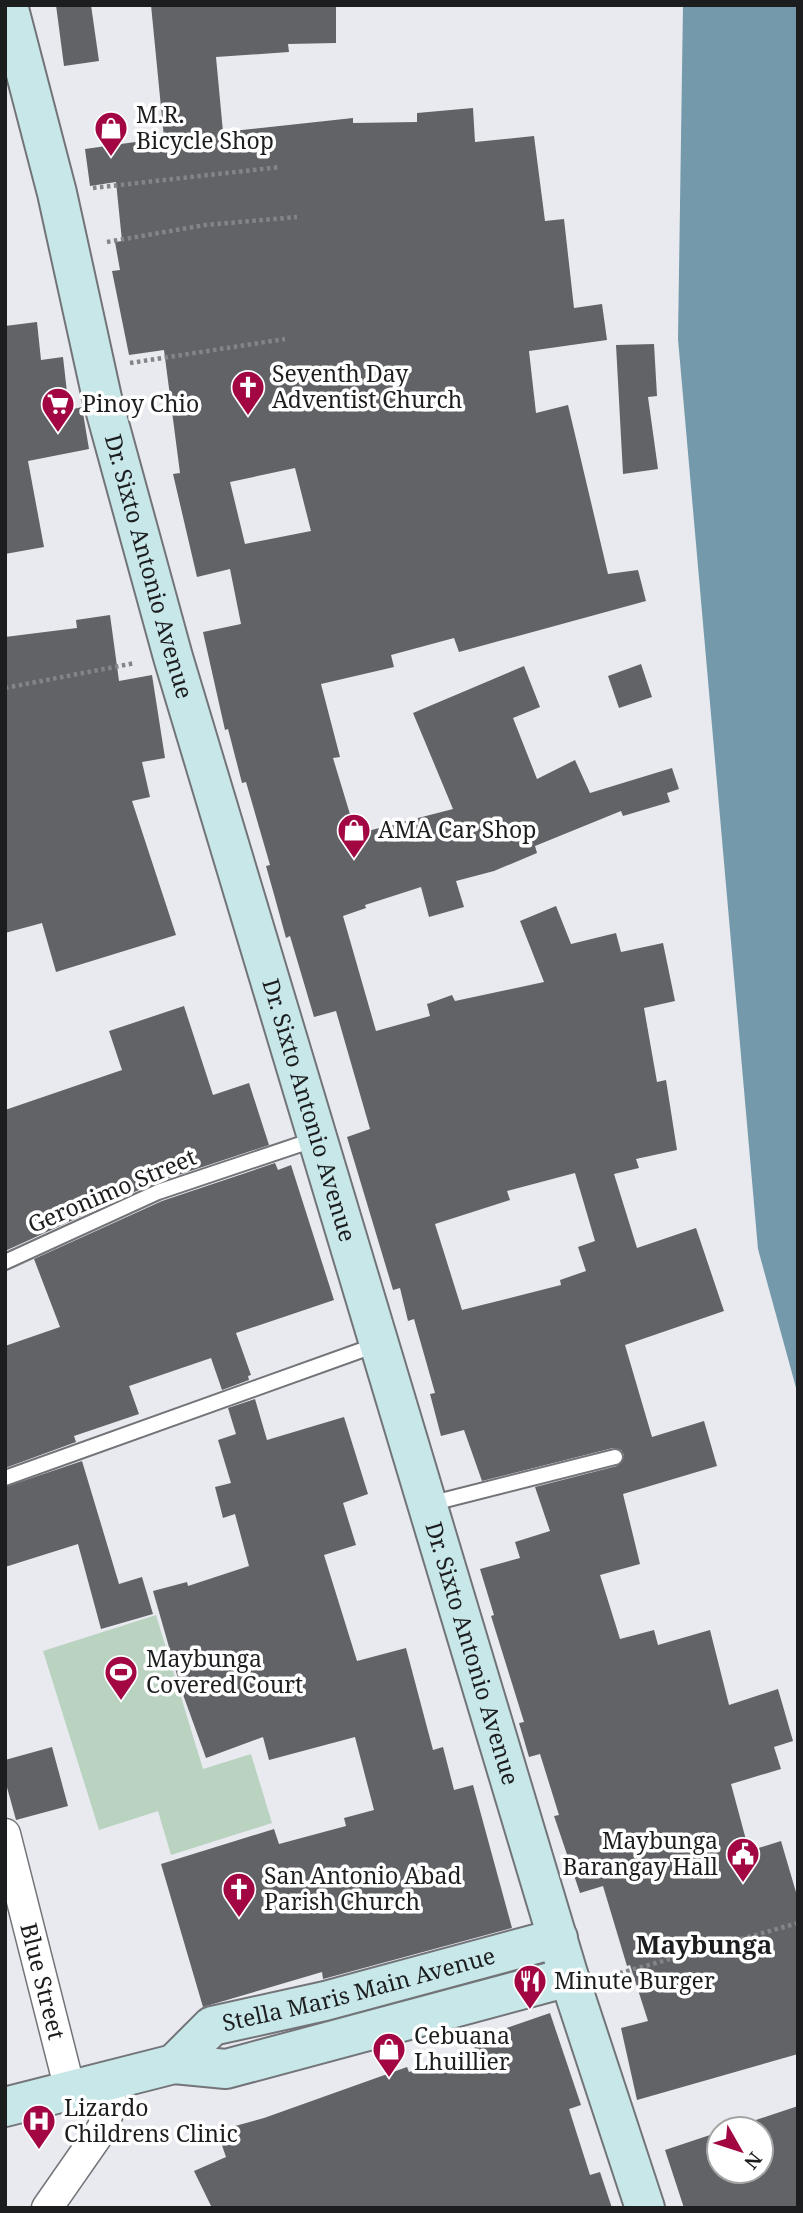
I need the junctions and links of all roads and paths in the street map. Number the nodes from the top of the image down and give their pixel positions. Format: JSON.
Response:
{"nodes":[{"id":1,"x":8,"y":5,"type":"edge"},
{"id":2,"x":280,"y":167,"type":"dead end"},
{"id":3,"x":88,"y":189,"type":"dead end"},
{"id":4,"x":297,"y":216,"type":"dead end"},
{"id":5,"x":70,"y":248,"type":"junction"},
{"id":6,"x":285,"y":339,"type":"dead end"},
{"id":7,"x":97,"y":388,"type":"junction"},
{"id":8,"x":130,"y":663,"type":"dead end"},
{"id":9,"x":5,"y":688,"type":"edge"},
{"id":10,"x":318,"y":1138,"type":"junction"},
{"id":11,"x":5,"y":1262,"type":"edge"},
{"id":12,"x":380,"y":1344,"type":"junction"},
{"id":13,"x":615,"y":1457,"type":"dead end"},
{"id":14,"x":5,"y":1478,"type":"edge"},
{"id":15,"x":428,"y":1505,"type":"junction"},
{"id":16,"x":5,"y":1834,"type":"edge"},
{"id":17,"x":9,"y":1871,"type":"edge"},
{"id":18,"x":798,"y":1923,"type":"edge"},
{"id":19,"x":558,"y":1938,"type":"junction"},
{"id":20,"x":570,"y":1982,"type":"junction"},
{"id":21,"x":174,"y":2064,"type":"junction"},
{"id":22,"x":108,"y":2081,"type":"junction"},
{"id":23,"x":70,"y":2090,"type":"junction"},
{"id":24,"x":5,"y":2107,"type":"edge"},
{"id":25,"x":47,"y":2208,"type":"edge"},
{"id":26,"x":645,"y":2208,"type":"edge"}],
"edges":[{"from":1,"to":5,"type":"main road","name":"Dr. Sixto Antonio Avenue"},
{"from":2,"to":3,"type":"path"},
{"from":4,"to":5,"type":"path"},
{"from":5,"to":7,"type":"main road","name":"Dr. Sixto Antonio Avenue"},
{"from":6,"to":7,"type":"path"},
{"from":7,"to":10,"type":"main road","name":"Dr. Sixto Antonio Avenue"},
{"from":8,"to":9,"type":"path"},
{"from":10,"to":11,"type":"lane","name":"Geronimo Street"},
{"from":10,"to":12,"type":"main road","name":"Dr. Sixto Antonio Avenue"},
{"from":12,"to":14,"type":"lane"},
{"from":12,"to":15,"type":"main road","name":"Dr. Sixto Antonio Avenue"},
{"from":13,"to":15,"type":"lane"},
{"from":15,"to":19,"type":"main road","name":"Dr. Sixto Antonio Avenue"},
{"from":16,"to":17,"type":"street","name":"Blue Street"},
{"from":17,"to":23,"type":"street","name":"Blue Street"},
{"from":18,"to":20,"type":"path"},
{"from":19,"to":20,"type":"main road","name":"Dr. Sixto Antonio Avenue"},
{"from":19,"to":21,"type":"main road","name":"Stella Maris Main Avenue"},
{"from":20,"to":21,"type":"main road","name":"Stella Maris Main Avenue"},
{"from":20,"to":26,"type":"main road","name":"Dr. Sixto Antonio Avenue"},
{"from":21,"to":22,"type":"main road","name":"Stella Maris Main Avenue"},
{"from":22,"to":23,"type":"main road","name":"Stella Maris Main Avenue"},
{"from":22,"to":25,"type":"street"},
{"from":23,"to":24,"type":"main road","name":"Stella Maris Main Avenue"}]}
